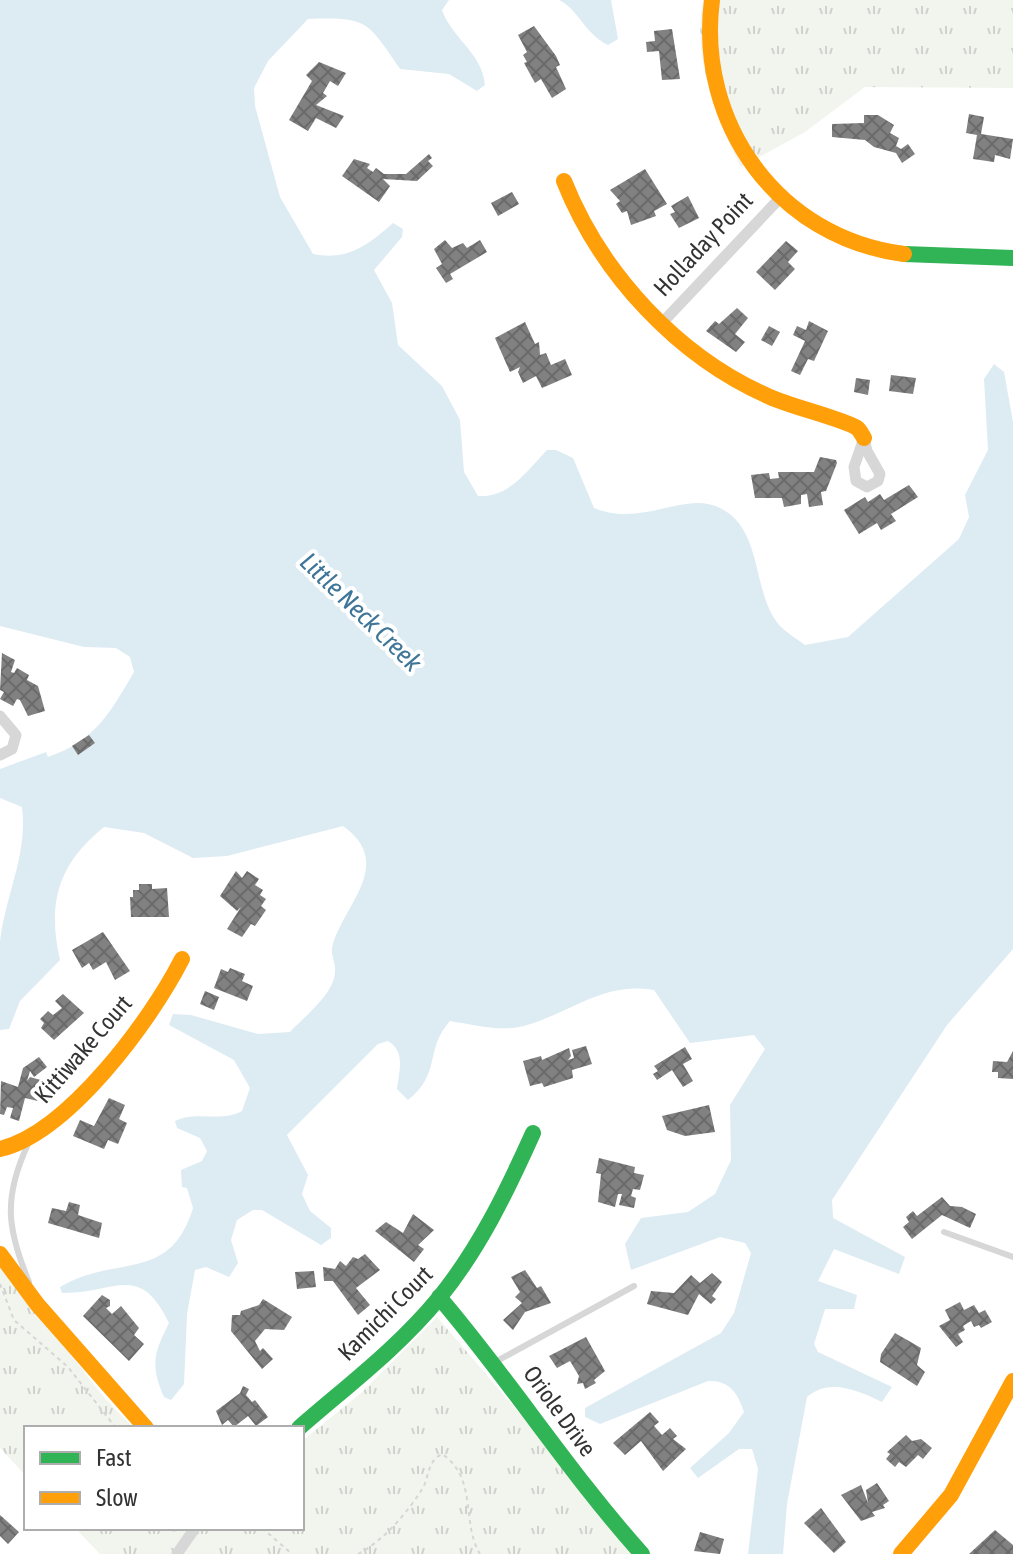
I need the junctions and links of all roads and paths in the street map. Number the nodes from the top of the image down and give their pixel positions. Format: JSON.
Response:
{"nodes":[{"id":1,"x":712,"y":0,"type":"edge"},
{"id":2,"x":564,"y":181,"type":"dead end"},
{"id":3,"x":780,"y":198,"type":"junction"},
{"id":4,"x":1013,"y":258,"type":"edge"},
{"id":5,"x":661,"y":324,"type":"junction"},
{"id":6,"x":864,"y":438,"type":"dead end"},
{"id":7,"x":0,"y":716,"type":"edge"},
{"id":8,"x":0,"y":755,"type":"edge"},
{"id":9,"x":182,"y":959,"type":"dead end"},
{"id":10,"x":533,"y":1133,"type":"dead end"},
{"id":11,"x":31,"y":1137,"type":"junction"},
{"id":12,"x":0,"y":1149,"type":"edge"},
{"id":13,"x":944,"y":1232,"type":"dead end"},
{"id":14,"x":0,"y":1254,"type":"edge"},
{"id":15,"x":1013,"y":1257,"type":"edge"},
{"id":16,"x":0,"y":1284,"type":"edge"},
{"id":17,"x":634,"y":1286,"type":"dead end"},
{"id":18,"x":439,"y":1297,"type":"junction"},
{"id":19,"x":37,"y":1304,"type":"junction"},
{"id":20,"x":494,"y":1363,"type":"junction"},
{"id":21,"x":1013,"y":1381,"type":"edge"},
{"id":22,"x":114,"y":1426,"type":"edge"},
{"id":23,"x":144,"y":1426,"type":"edge"},
{"id":24,"x":301,"y":1426,"type":"edge"},
{"id":25,"x":194,"y":1530,"type":"edge"},
{"id":26,"x":264,"y":1530,"type":"edge"},
{"id":27,"x":177,"y":1554,"type":"edge"},
{"id":28,"x":292,"y":1554,"type":"edge"},
{"id":29,"x":358,"y":1554,"type":"edge"},
{"id":30,"x":480,"y":1554,"type":"edge"},
{"id":31,"x":642,"y":1554,"type":"edge"},
{"id":32,"x":901,"y":1554,"type":"edge"}],
"edges":[{"from":1,"to":3,"type":"street"},
{"from":2,"to":5,"type":"street","name":"Holladay Point"},
{"from":3,"to":4,"type":"street"},
{"from":3,"to":5,"type":"street","name":"Holladay Point"},
{"from":5,"to":6,"type":"street","name":"Holladay Point"},
{"from":7,"to":8,"type":"street"},
{"from":9,"to":11,"type":"street","name":"Kittiwake Court"},
{"from":10,"to":18,"type":"street","name":"Kamichi Court"},
{"from":11,"to":12,"type":"street","name":"Kittiwake Court"},
{"from":11,"to":19,"type":"lane"},
{"from":13,"to":15,"type":"lane"},
{"from":14,"to":19,"type":"street"},
{"from":16,"to":22,"type":"path"},
{"from":17,"to":20,"type":"lane"},
{"from":18,"to":20,"type":"street","name":"Oriole Drive"},
{"from":18,"to":24,"type":"street","name":"Kamichi Court"},
{"from":19,"to":23,"type":"street"},
{"from":20,"to":31,"type":"street","name":"Oriole Drive"},
{"from":21,"to":32,"type":"street"},
{"from":25,"to":27,"type":"street"},
{"from":26,"to":28,"type":"path"},
{"from":29,"to":30,"type":"path"}]}
